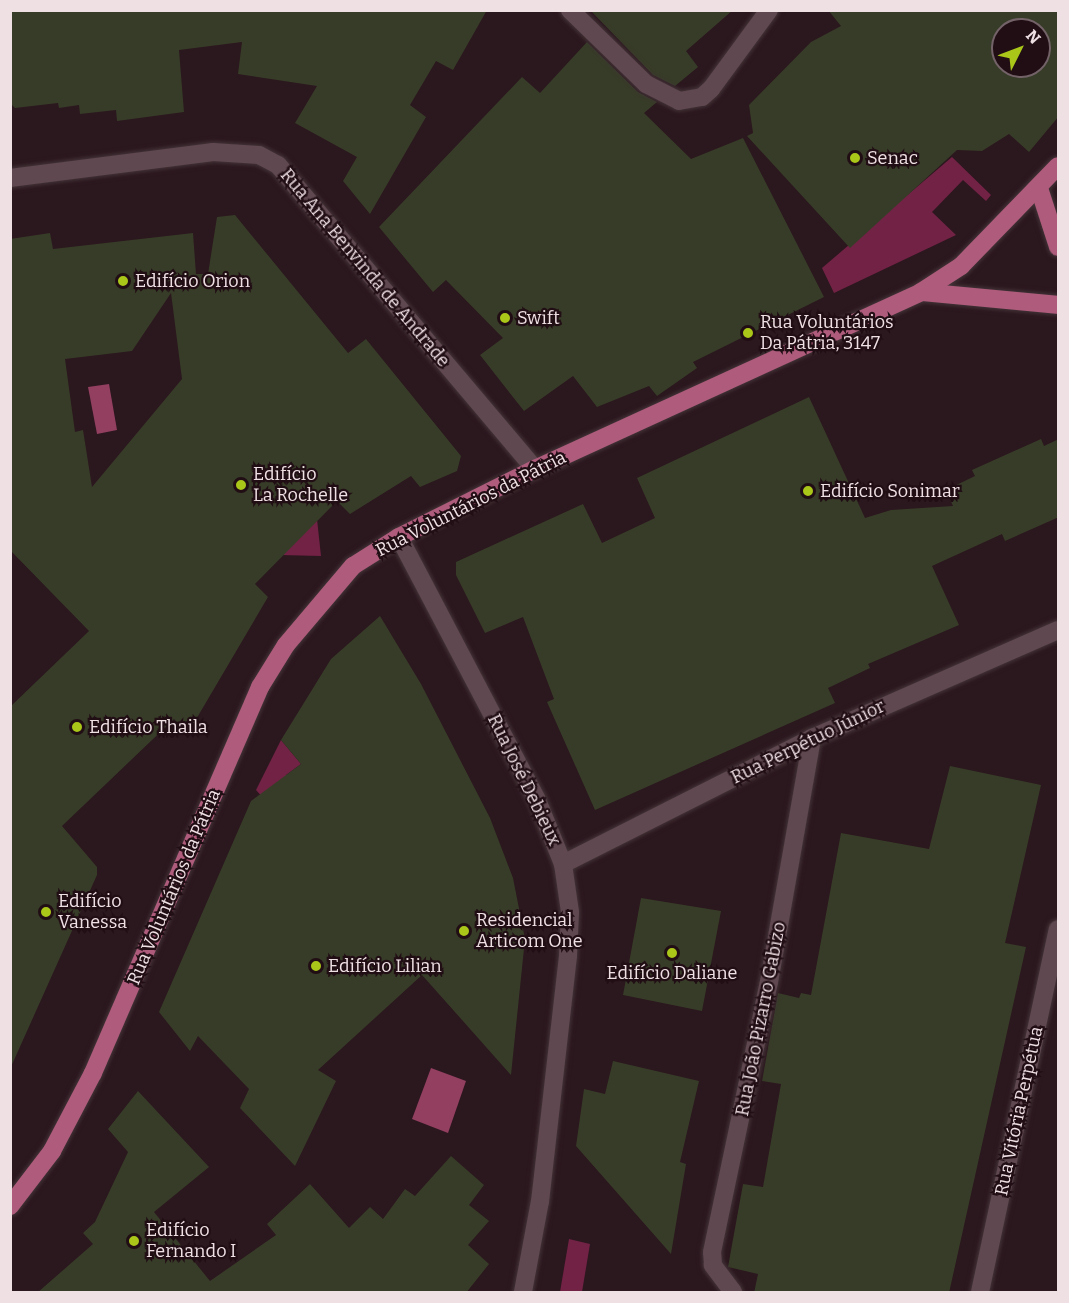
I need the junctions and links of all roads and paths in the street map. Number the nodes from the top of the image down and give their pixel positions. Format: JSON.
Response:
{"nodes":[{"id":1,"x":570,"y":10,"type":"edge"},
{"id":2,"x":769,"y":10,"type":"edge"},
{"id":3,"x":1059,"y":166,"type":"edge"},
{"id":4,"x":10,"y":178,"type":"edge"},
{"id":5,"x":1039,"y":188,"type":"junction"},
{"id":6,"x":1059,"y":246,"type":"edge"},
{"id":7,"x":921,"y":292,"type":"junction"},
{"id":8,"x":1059,"y":305,"type":"edge"},
{"id":9,"x":535,"y":470,"type":"junction"},
{"id":10,"x":399,"y":537,"type":"junction"},
{"id":11,"x":1059,"y":630,"type":"edge"},
{"id":12,"x":812,"y":738,"type":"junction"},
{"id":13,"x":563,"y":864,"type":"junction"},
{"id":14,"x":1059,"y":929,"type":"edge"},
{"id":15,"x":10,"y":1206,"type":"edge"},
{"id":16,"x":523,"y":1293,"type":"edge"},
{"id":17,"x":733,"y":1293,"type":"edge"},
{"id":18,"x":980,"y":1293,"type":"edge"}],
"edges":[{"from":1,"to":2,"type":"street"},
{"from":3,"to":5,"type":"main road","name":"Rua Voluntários da Pátria"},
{"from":4,"to":9,"type":"street","name":"Rua Ana Benvinda de Andrade"},
{"from":5,"to":6,"type":"main road"},
{"from":5,"to":7,"type":"main road","name":"Rua Voluntários da Pátria"},
{"from":7,"to":8,"type":"main road"},
{"from":7,"to":9,"type":"main road","name":"Rua Voluntários da Pátria"},
{"from":9,"to":10,"type":"main road","name":"Rua Voluntários da Pátria"},
{"from":10,"to":13,"type":"street","name":"Rua José Debieux"},
{"from":10,"to":15,"type":"main road","name":"Rua Voluntários da Pátria"},
{"from":11,"to":12,"type":"street","name":"Rua Perpétuo Júnior"},
{"from":12,"to":13,"type":"street","name":"Rua Perpétuo Júnior"},
{"from":12,"to":17,"type":"street","name":"Rua João Pizarro Gabizo"},
{"from":13,"to":16,"type":"street","name":"Rua José Debieux"},
{"from":14,"to":18,"type":"street","name":"Rua Vitória Perpétua"}]}
